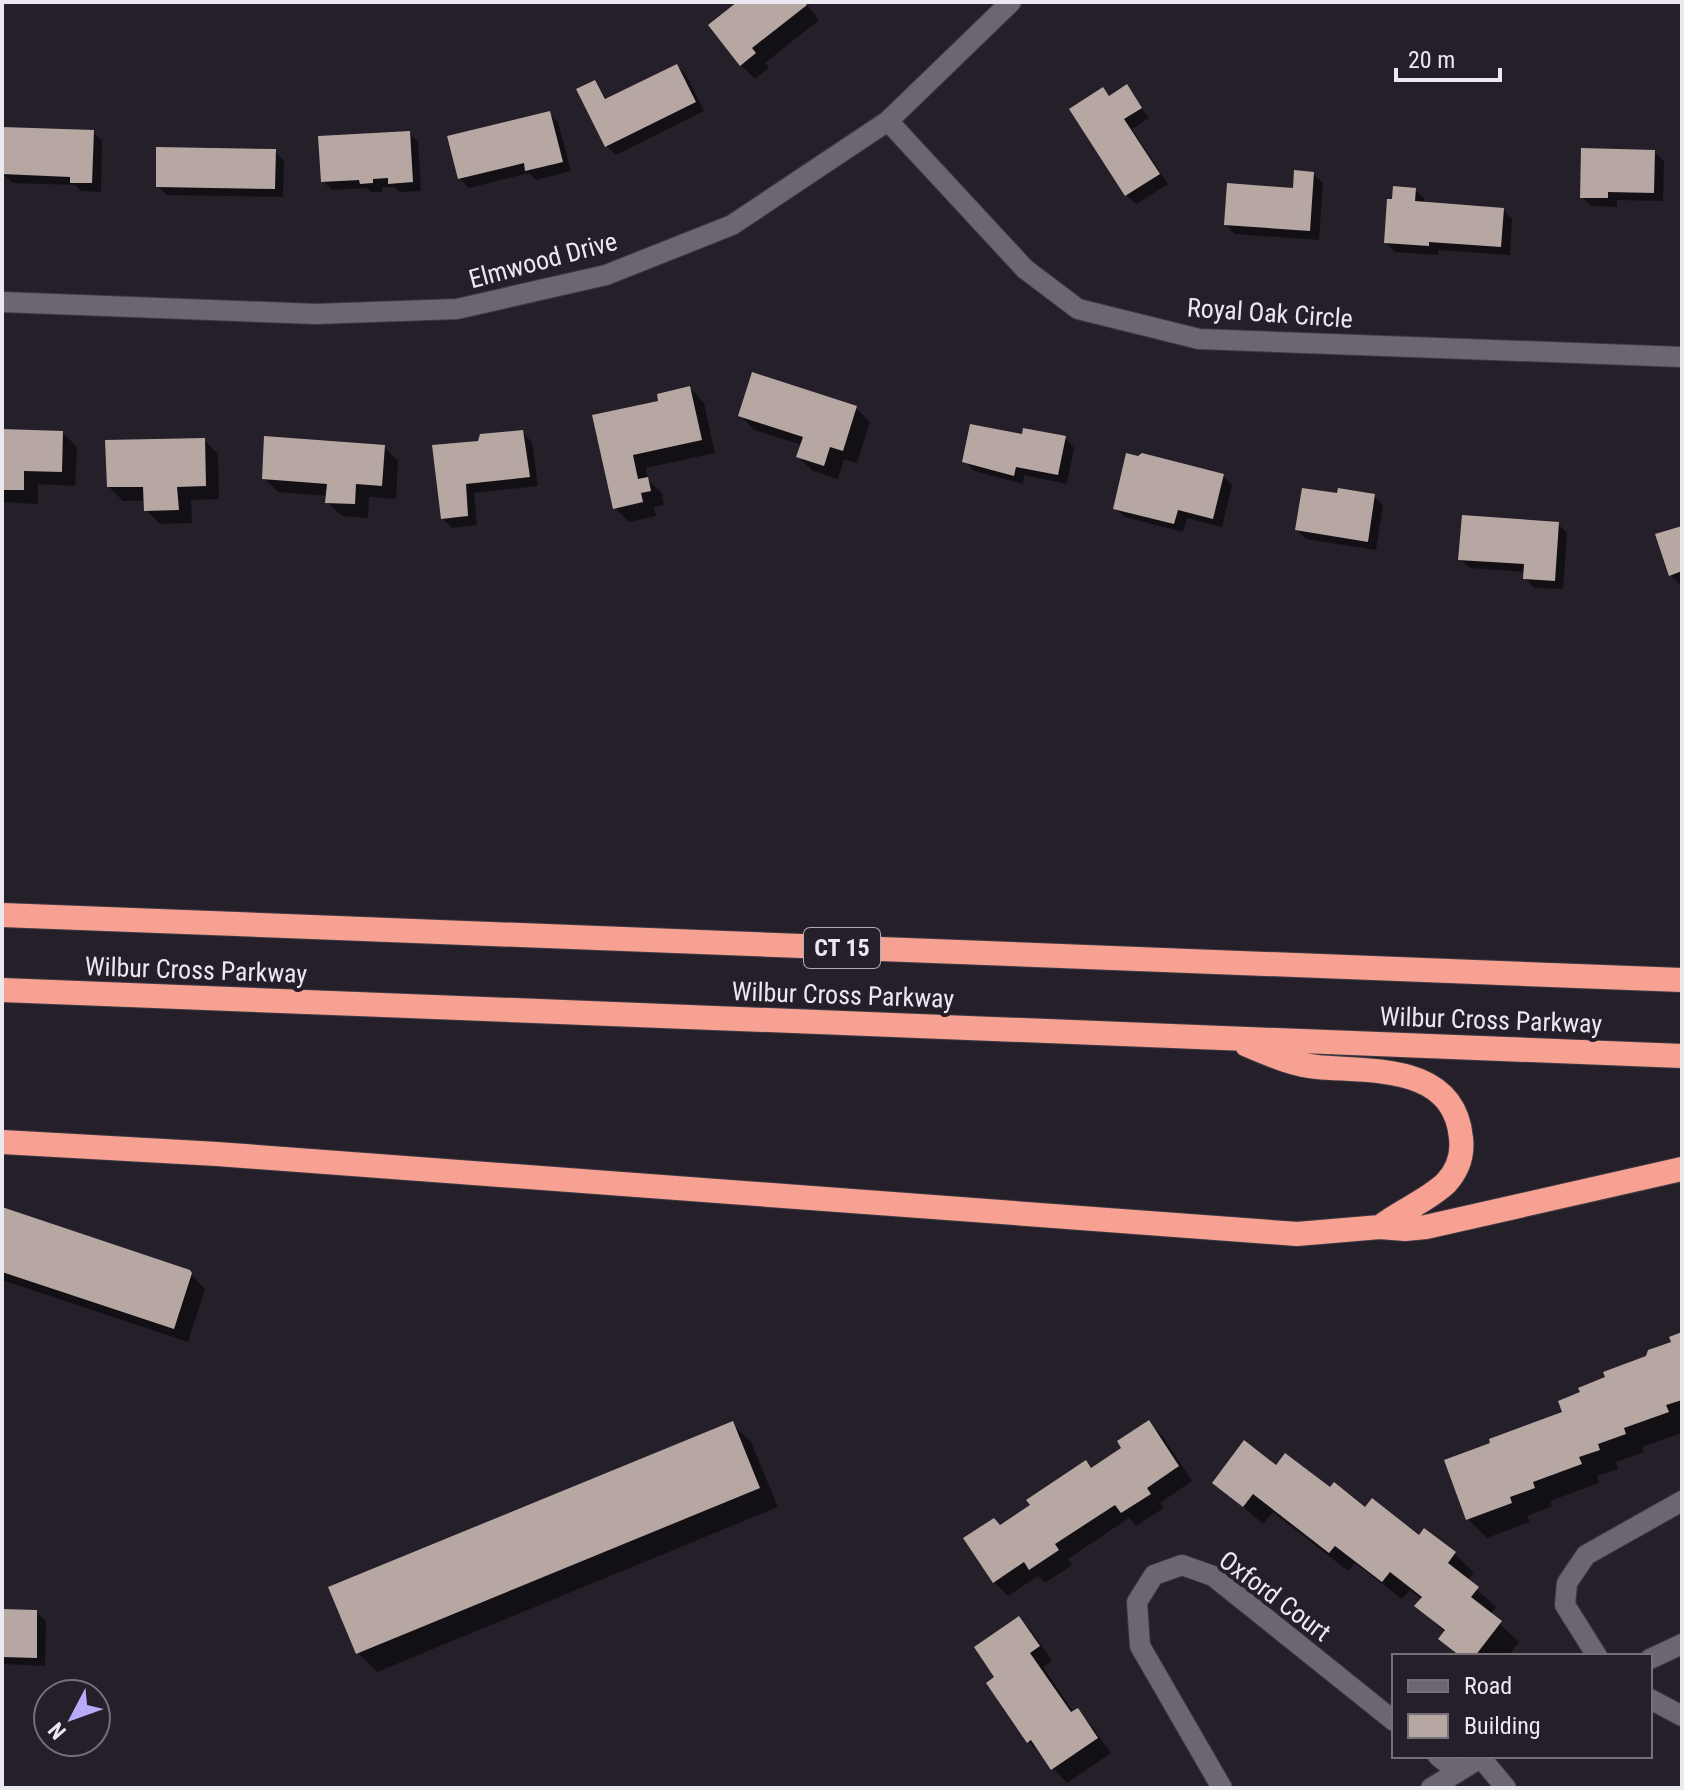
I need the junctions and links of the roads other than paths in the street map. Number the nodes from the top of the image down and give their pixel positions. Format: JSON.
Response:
{"nodes":[{"id":1,"x":1011,"y":2,"type":"edge"},
{"id":2,"x":888,"y":121,"type":"junction"},
{"id":3,"x":2,"y":302,"type":"edge"},
{"id":4,"x":1682,"y":357,"type":"edge"},
{"id":5,"x":2,"y":915,"type":"edge"},
{"id":6,"x":1682,"y":980,"type":"edge"},
{"id":7,"x":2,"y":990,"type":"edge"},
{"id":8,"x":1230,"y":1038,"type":"junction"},
{"id":9,"x":1682,"y":1056,"type":"edge"},
{"id":10,"x":2,"y":1142,"type":"edge"},
{"id":11,"x":1682,"y":1169,"type":"edge"},
{"id":12,"x":1380,"y":1227,"type":"junction"},
{"id":13,"x":1682,"y":1501,"type":"edge"},
{"id":14,"x":1682,"y":1644,"type":"edge"},
{"id":15,"x":1596,"y":1654,"type":"edge"},
{"id":16,"x":1652,"y":1658,"type":"edge"},
{"id":17,"x":1652,"y":1700,"type":"edge"},
{"id":18,"x":1682,"y":1716,"type":"edge"},
{"id":19,"x":1392,"y":1719,"type":"edge"},
{"id":20,"x":1440,"y":1758,"type":"edge"},
{"id":21,"x":1481,"y":1758,"type":"edge"},
{"id":22,"x":1484,"y":1758,"type":"edge"},
{"id":23,"x":1458,"y":1772,"type":"junction"},
{"id":24,"x":1222,"y":1788,"type":"edge"},
{"id":25,"x":1431,"y":1788,"type":"edge"},
{"id":26,"x":1506,"y":1788,"type":"edge"}],
"edges":[{"from":1,"to":2,"type":"street","name":"Elmwood Drive"},
{"from":2,"to":3,"type":"street","name":"Elmwood Drive"},
{"from":2,"to":4,"type":"street","name":"Royal Oak Circle"},
{"from":5,"to":6,"type":"highway","name":"Wilbur Cross Parkway","number":"CT 15"},
{"from":7,"to":8,"type":"highway","name":"Wilbur Cross Parkway"},
{"from":8,"to":9,"type":"highway","name":"Wilbur Cross Parkway"},
{"from":8,"to":12,"type":"highway"},
{"from":10,"to":12,"type":"highway"},
{"from":11,"to":12,"type":"highway"},
{"from":13,"to":15,"type":"street"},
{"from":14,"to":16,"type":"street"},
{"from":17,"to":18,"type":"street"},
{"from":19,"to":24,"type":"street","name":"Oxford Court"},
{"from":20,"to":23,"type":"street"},
{"from":21,"to":23,"type":"street"},
{"from":22,"to":26,"type":"street"},
{"from":23,"to":25,"type":"street"}]}
